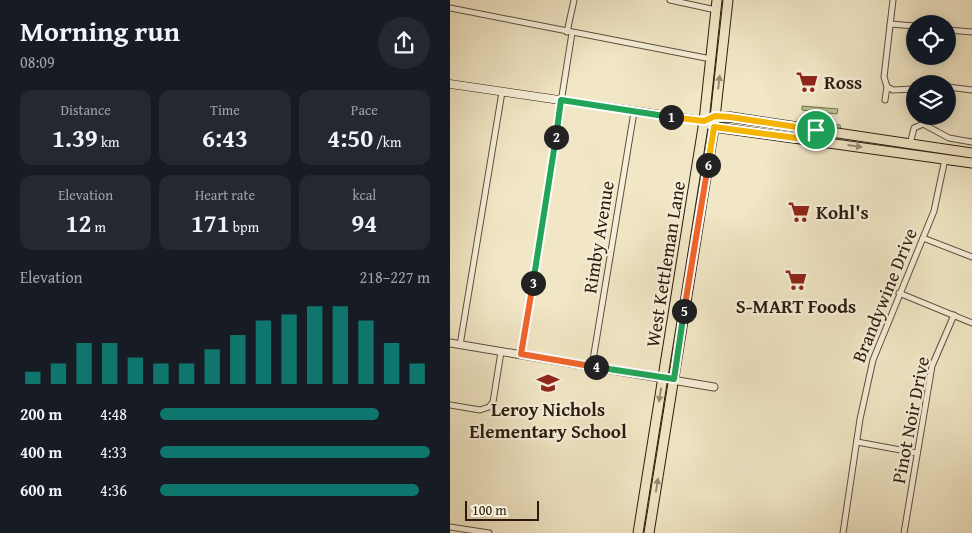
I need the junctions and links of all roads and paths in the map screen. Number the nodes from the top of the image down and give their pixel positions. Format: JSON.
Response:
{"nodes":[{"id":1,"x":574,"y":0,"type":"edge"},
{"id":2,"x":670,"y":0,"type":"edge"},
{"id":3,"x":717,"y":0,"type":"edge"},
{"id":4,"x":728,"y":0,"type":"edge"},
{"id":5,"x":893,"y":0,"type":"edge"},
{"id":6,"x":450,"y":8,"type":"edge"},
{"id":7,"x":716,"y":10,"type":"junction"},
{"id":8,"x":890,"y":24,"type":"junction"},
{"id":9,"x":906,"y":25,"type":"edge"},
{"id":10,"x":956,"y":31,"type":"edge"},
{"id":11,"x":570,"y":32,"type":"junction"},
{"id":12,"x":972,"y":32,"type":"edge"},
{"id":13,"x":711,"y":59,"type":"junction"},
{"id":14,"x":450,"y":84,"type":"edge"},
{"id":15,"x":887,"y":87,"type":"junction"},
{"id":16,"x":956,"y":88,"type":"edge"},
{"id":17,"x":906,"y":89,"type":"edge"},
{"id":18,"x":972,"y":90,"type":"edge"},
{"id":19,"x":502,"y":92,"type":"junction"},
{"id":20,"x":561,"y":100,"type":"junction"},
{"id":21,"x":885,"y":100,"type":"dead end"},
{"id":22,"x":634,"y":112,"type":"junction"},
{"id":23,"x":715,"y":116,"type":"junction"},
{"id":24,"x":704,"y":121,"type":"junction"},
{"id":25,"x":714,"y":127,"type":"junction"},
{"id":26,"x":816,"y":130,"type":"junction"},
{"id":27,"x":796,"y":138,"type":"junction"},
{"id":28,"x":972,"y":142,"type":"edge"},
{"id":29,"x":910,"y":144,"type":"junction"},
{"id":30,"x":972,"y":153,"type":"edge"},
{"id":31,"x":945,"y":159,"type":"junction"},
{"id":32,"x":972,"y":163,"type":"edge"},
{"id":33,"x":688,"y":221,"type":"junction"},
{"id":34,"x":923,"y":238,"type":"junction"},
{"id":35,"x":695,"y":242,"type":"junction"},
{"id":36,"x":972,"y":257,"type":"edge"},
{"id":37,"x":899,"y":293,"type":"junction"},
{"id":38,"x":954,"y":315,"type":"junction"},
{"id":39,"x":972,"y":323,"type":"edge"},
{"id":40,"x":450,"y":343,"type":"edge"},
{"id":41,"x":460,"y":345,"type":"junction"},
{"id":42,"x":501,"y":352,"type":"junction"},
{"id":43,"x":521,"y":354,"type":"junction"},
{"id":44,"x":592,"y":366,"type":"junction"},
{"id":45,"x":663,"y":378,"type":"junction"},
{"id":46,"x":674,"y":379,"type":"junction"},
{"id":47,"x":714,"y":387,"type":"dead end"},
{"id":48,"x":450,"y":405,"type":"edge"},
{"id":49,"x":857,"y":442,"type":"junction"},
{"id":50,"x":917,"y":453,"type":"junction"},
{"id":51,"x":450,"y":527,"type":"edge"},
{"id":52,"x":489,"y":533,"type":"edge"},
{"id":53,"x":638,"y":533,"type":"edge"},
{"id":54,"x":649,"y":533,"type":"edge"},
{"id":55,"x":844,"y":533,"type":"edge"},
{"id":56,"x":904,"y":533,"type":"edge"}],
"edges":[{"from":1,"to":11,"type":"street"},
{"from":2,"to":7,"type":"street"},
{"from":3,"to":7,"type":"main road","name":"West Kettleman Lane"},
{"from":23,"to":4,"type":"main road","name":"West Kettleman Lane","one_way":true},
{"from":5,"to":8,"type":"street"},
{"from":6,"to":11,"type":"street"},
{"from":7,"to":13,"type":"main road","name":"West Kettleman Lane"},
{"from":8,"to":9,"type":"street"},
{"from":8,"to":15,"type":"street"},
{"from":10,"to":12,"type":"street"},
{"from":11,"to":13,"type":"street"},
{"from":11,"to":20,"type":"street"},
{"from":13,"to":24,"type":"main road","name":"West Kettleman Lane"},
{"from":14,"to":19,"type":"main road"},
{"from":15,"to":17,"type":"street"},
{"from":15,"to":21,"type":"street"},
{"from":16,"to":18,"type":"street"},
{"from":19,"to":20,"type":"main road"},
{"from":19,"to":41,"type":"street"},
{"from":20,"to":22,"type":"main road"},
{"from":20,"to":43,"type":"street"},
{"from":22,"to":24,"type":"main road"},
{"from":22,"to":44,"type":"street","name":"Rimby Avenue"},
{"from":23,"to":24,"type":"main road"},
{"from":23,"to":25,"type":"main road","name":"West Kettleman Lane"},
{"from":23,"to":26,"type":"main road"},
{"from":24,"to":25,"type":"main road"},
{"from":24,"to":33,"type":"main road","name":"West Kettleman Lane"},
{"from":25,"to":27,"type":"main road"},
{"from":25,"to":35,"type":"main road","name":"West Kettleman Lane"},
{"from":26,"to":27,"type":"main road"},
{"from":26,"to":29,"type":"main road"},
{"from":27,"to":31,"type":"main road","one_way":true},
{"from":28,"to":29,"type":"street"},
{"from":29,"to":30,"type":"main road"},
{"from":31,"to":32,"type":"main road"},
{"from":31,"to":34,"type":"street","name":"Brandywine Drive"},
{"from":33,"to":35,"type":"main road"},
{"from":33,"to":45,"type":"main road","name":"West Kettleman Lane"},
{"from":34,"to":36,"type":"street"},
{"from":34,"to":37,"type":"street","name":"Brandywine Drive"},
{"from":35,"to":46,"type":"main road","name":"West Kettleman Lane"},
{"from":37,"to":38,"type":"street"},
{"from":37,"to":49,"type":"street","name":"Brandywine Drive"},
{"from":38,"to":39,"type":"street"},
{"from":38,"to":50,"type":"street","name":"Pinot Noir Drive"},
{"from":40,"to":41,"type":"street"},
{"from":41,"to":42,"type":"street"},
{"from":42,"to":43,"type":"street"},
{"from":42,"to":48,"type":"street"},
{"from":43,"to":44,"type":"street"},
{"from":44,"to":45,"type":"street"},
{"from":45,"to":46,"type":"street"},
{"from":45,"to":53,"type":"main road","name":"West Kettleman Lane","one_way":true},
{"from":46,"to":47,"type":"street"},
{"from":54,"to":46,"type":"main road","name":"West Kettleman Lane","one_way":true},
{"from":49,"to":50,"type":"street"},
{"from":49,"to":55,"type":"street","name":"Brandywine Drive"},
{"from":50,"to":56,"type":"street","name":"Pinot Noir Drive"},
{"from":51,"to":52,"type":"street"}]}
